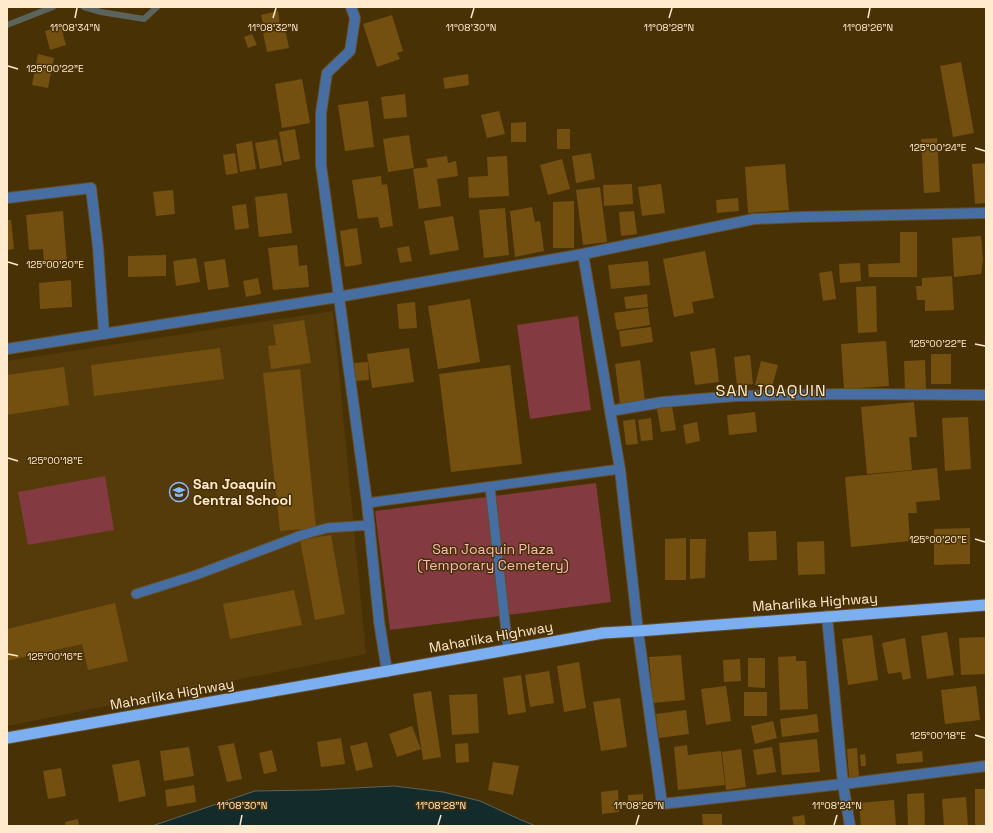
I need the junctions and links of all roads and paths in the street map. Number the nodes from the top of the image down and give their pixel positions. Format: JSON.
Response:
{"nodes":[{"id":1,"x":351,"y":7,"type":"edge"},
{"id":2,"x":7,"y":198,"type":"edge"},
{"id":3,"x":986,"y":213,"type":"edge"},
{"id":4,"x":583,"y":254,"type":"junction"},
{"id":5,"x":338,"y":297,"type":"junction"},
{"id":6,"x":104,"y":334,"type":"junction"},
{"id":7,"x":7,"y":349,"type":"edge"},
{"id":8,"x":986,"y":395,"type":"edge"},
{"id":9,"x":610,"y":411,"type":"junction"},
{"id":10,"x":620,"y":469,"type":"junction"},
{"id":11,"x":490,"y":487,"type":"junction"},
{"id":12,"x":367,"y":503,"type":"junction"},
{"id":13,"x":370,"y":525,"type":"junction"},
{"id":14,"x":136,"y":594,"type":"dead end"},
{"id":15,"x":986,"y":605,"type":"edge"},
{"id":16,"x":827,"y":616,"type":"junction"},
{"id":17,"x":638,"y":631,"type":"junction"},
{"id":18,"x":508,"y":649,"type":"junction"},
{"id":19,"x":387,"y":672,"type":"junction"},
{"id":20,"x":7,"y":738,"type":"edge"},
{"id":21,"x":986,"y":766,"type":"edge"},
{"id":22,"x":843,"y":784,"type":"junction"},
{"id":23,"x":850,"y":826,"type":"edge"}],
"edges":[{"from":1,"to":5,"type":"street"},
{"from":2,"to":6,"type":"street"},
{"from":3,"to":4,"type":"street"},
{"from":4,"to":5,"type":"street"},
{"from":4,"to":9,"type":"street"},
{"from":5,"to":6,"type":"street"},
{"from":5,"to":12,"type":"street"},
{"from":6,"to":7,"type":"street"},
{"from":8,"to":9,"type":"street"},
{"from":9,"to":10,"type":"street"},
{"from":10,"to":11,"type":"lane"},
{"from":10,"to":17,"type":"street"},
{"from":11,"to":12,"type":"lane"},
{"from":11,"to":18,"type":"lane"},
{"from":12,"to":13,"type":"street"},
{"from":13,"to":14,"type":"lane"},
{"from":13,"to":19,"type":"street"},
{"from":15,"to":16,"type":"highway","name":"Maharlika Highway"},
{"from":16,"to":17,"type":"highway","name":"Maharlika Highway"},
{"from":16,"to":22,"type":"street"},
{"from":17,"to":18,"type":"highway","name":"Maharlika Highway"},
{"from":17,"to":22,"type":"street"},
{"from":18,"to":19,"type":"highway","name":"Maharlika Highway"},
{"from":19,"to":20,"type":"highway","name":"Maharlika Highway"},
{"from":21,"to":22,"type":"street"},
{"from":22,"to":23,"type":"street"}]}
